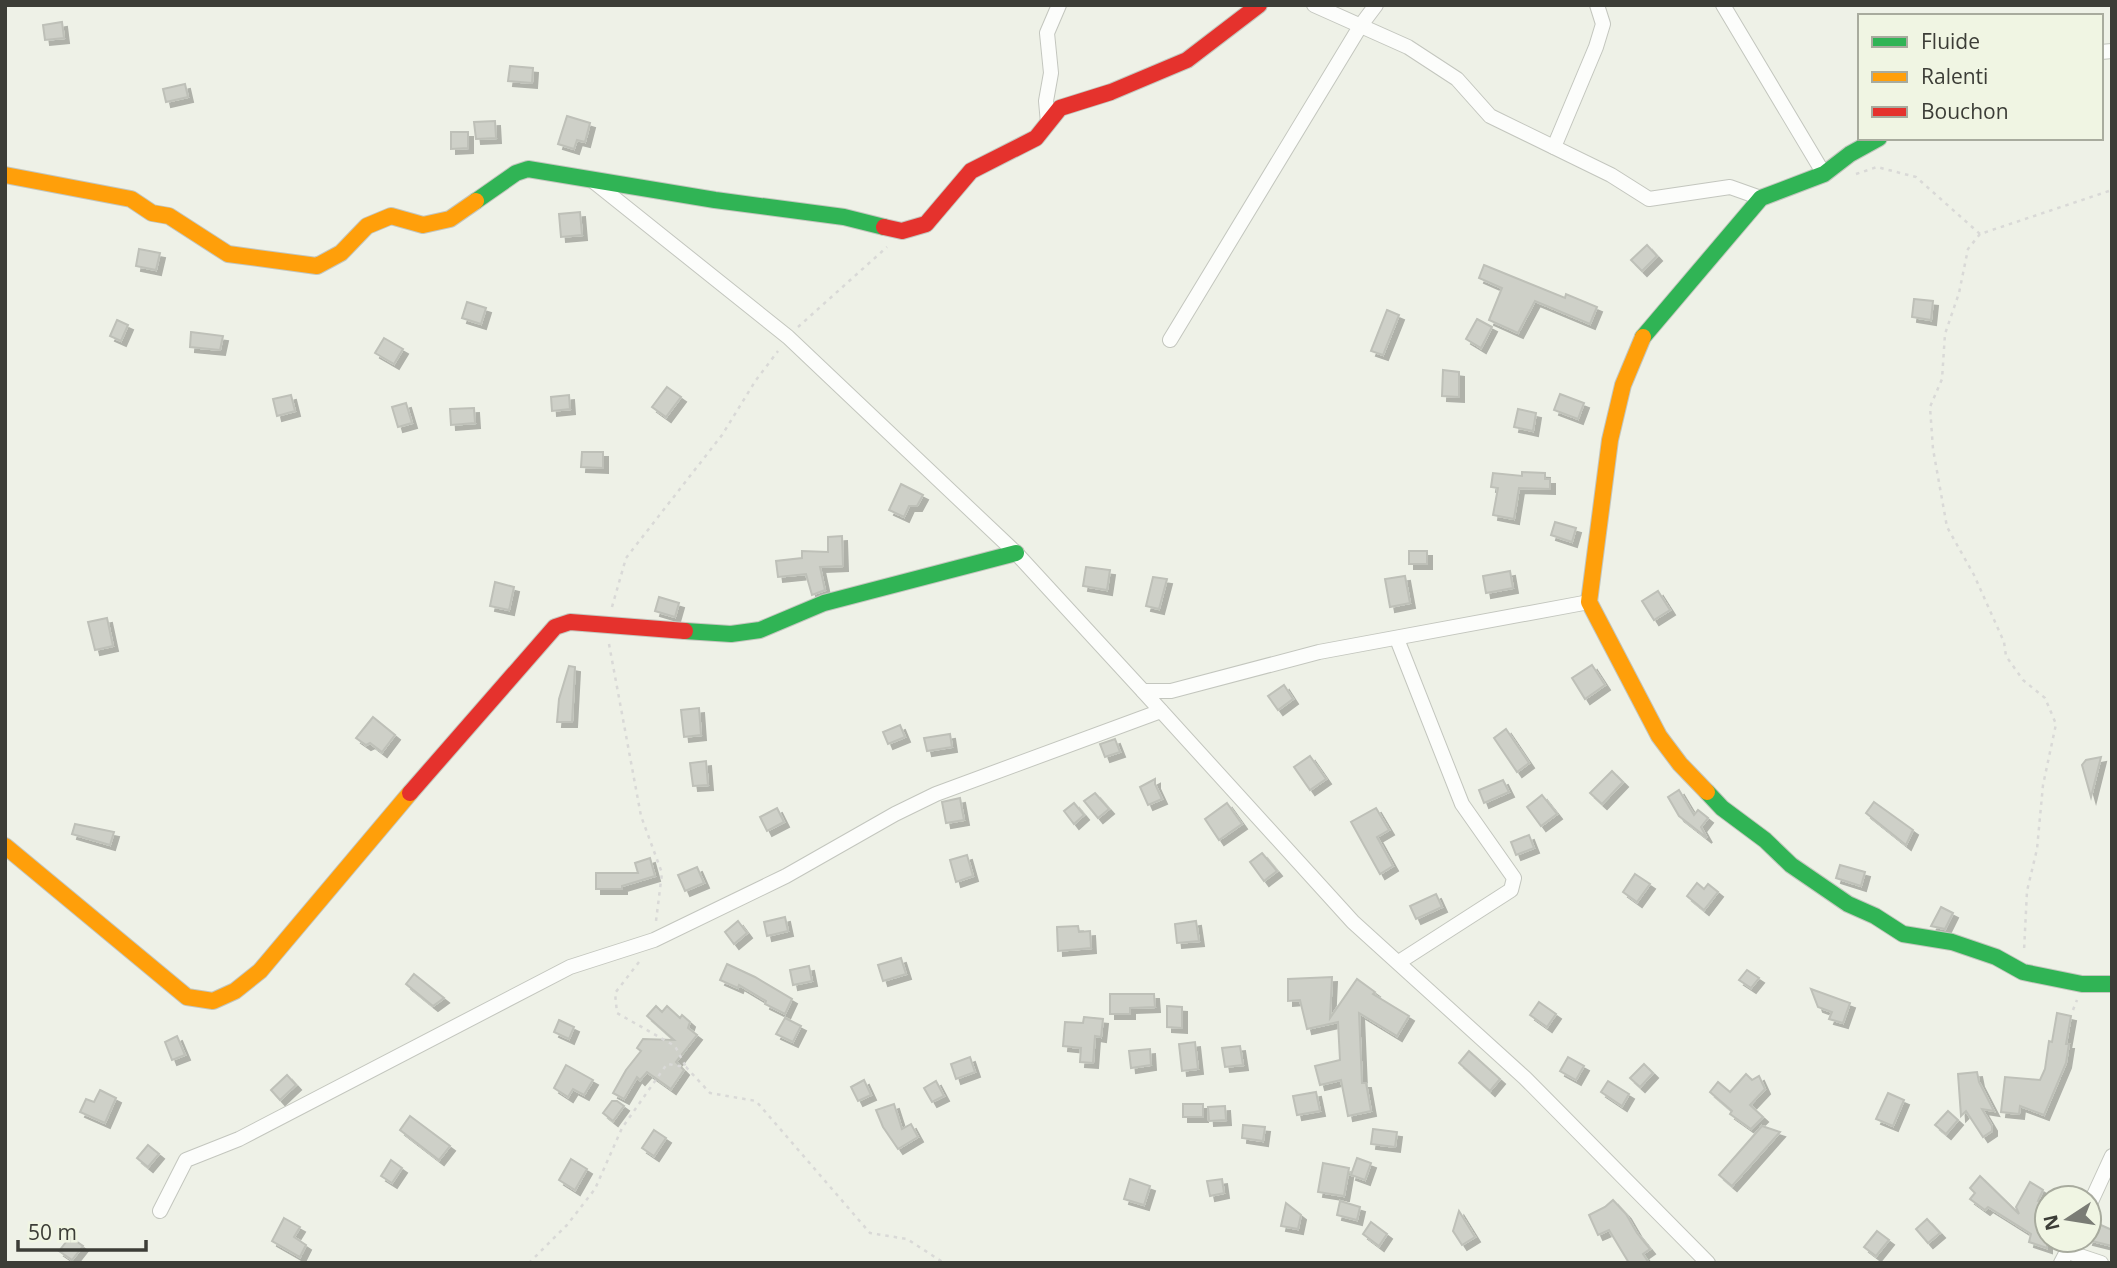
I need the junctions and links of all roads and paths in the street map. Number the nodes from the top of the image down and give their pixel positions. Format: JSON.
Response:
{"nodes":[{"id":1,"x":1059,"y":5,"type":"edge"},
{"id":2,"x":1259,"y":5,"type":"edge"},
{"id":3,"x":1314,"y":5,"type":"edge"},
{"id":4,"x":1376,"y":5,"type":"edge"},
{"id":5,"x":1597,"y":5,"type":"edge"},
{"id":6,"x":1723,"y":5,"type":"edge"},
{"id":7,"x":1361,"y":25,"type":"junction"},
{"id":8,"x":1048,"y":123,"type":"junction"},
{"id":9,"x":1875,"y":140,"type":"edge"},
{"id":10,"x":1554,"y":147,"type":"junction"},
{"id":11,"x":5,"y":174,"type":"edge"},
{"id":12,"x":1824,"y":174,"type":"junction"},
{"id":13,"x":592,"y":180,"type":"junction"},
{"id":14,"x":2112,"y":190,"type":"edge"},
{"id":15,"x":1761,"y":198,"type":"junction"},
{"id":16,"x":1980,"y":234,"type":"junction"},
{"id":17,"x":1170,"y":340,"type":"dead end"},
{"id":18,"x":1016,"y":552,"type":"junction"},
{"id":19,"x":1588,"y":602,"type":"junction"},
{"id":20,"x":1396,"y":639,"type":"junction"},
{"id":21,"x":1143,"y":691,"type":"junction"},
{"id":22,"x":1161,"y":711,"type":"junction"},
{"id":23,"x":5,"y":846,"type":"edge"},
{"id":24,"x":1399,"y":962,"type":"junction"},
{"id":25,"x":2023,"y":972,"type":"junction"},
{"id":26,"x":2112,"y":984,"type":"edge"},
{"id":27,"x":2112,"y":1156,"type":"edge"},
{"id":28,"x":2099,"y":1184,"type":"edge"},
{"id":29,"x":160,"y":1211,"type":"dead end"},
{"id":30,"x":2073,"y":1254,"type":"edge"},
{"id":31,"x":529,"y":1263,"type":"edge"},
{"id":32,"x":944,"y":1263,"type":"edge"},
{"id":33,"x":1708,"y":1263,"type":"edge"},
{"id":34,"x":2101,"y":1263,"type":"edge"}],
"edges":[{"from":1,"to":8,"type":"street"},
{"from":2,"to":8,"type":"street"},
{"from":3,"to":7,"type":"street"},
{"from":4,"to":7,"type":"street"},
{"from":5,"to":10,"type":"street"},
{"from":6,"to":12,"type":"street"},
{"from":7,"to":10,"type":"street"},
{"from":7,"to":17,"type":"street"},
{"from":8,"to":13,"type":"street"},
{"from":9,"to":12,"type":"street"},
{"from":10,"to":15,"type":"street"},
{"from":11,"to":13,"type":"street"},
{"from":12,"to":15,"type":"street"},
{"from":12,"to":16,"type":"path"},
{"from":13,"to":18,"type":"street"},
{"from":14,"to":16,"type":"path"},
{"from":15,"to":19,"type":"street"},
{"from":16,"to":25,"type":"path"},
{"from":18,"to":21,"type":"street"},
{"from":18,"to":23,"type":"street"},
{"from":19,"to":20,"type":"street"},
{"from":19,"to":25,"type":"street"},
{"from":20,"to":21,"type":"street"},
{"from":20,"to":24,"type":"street"},
{"from":21,"to":22,"type":"street"},
{"from":22,"to":24,"type":"street"},
{"from":22,"to":29,"type":"street"},
{"from":24,"to":33,"type":"street"},
{"from":25,"to":26,"type":"street"},
{"from":27,"to":28,"type":"street"},
{"from":30,"to":34,"type":"street"},
{"from":31,"to":32,"type":"path"}]}
